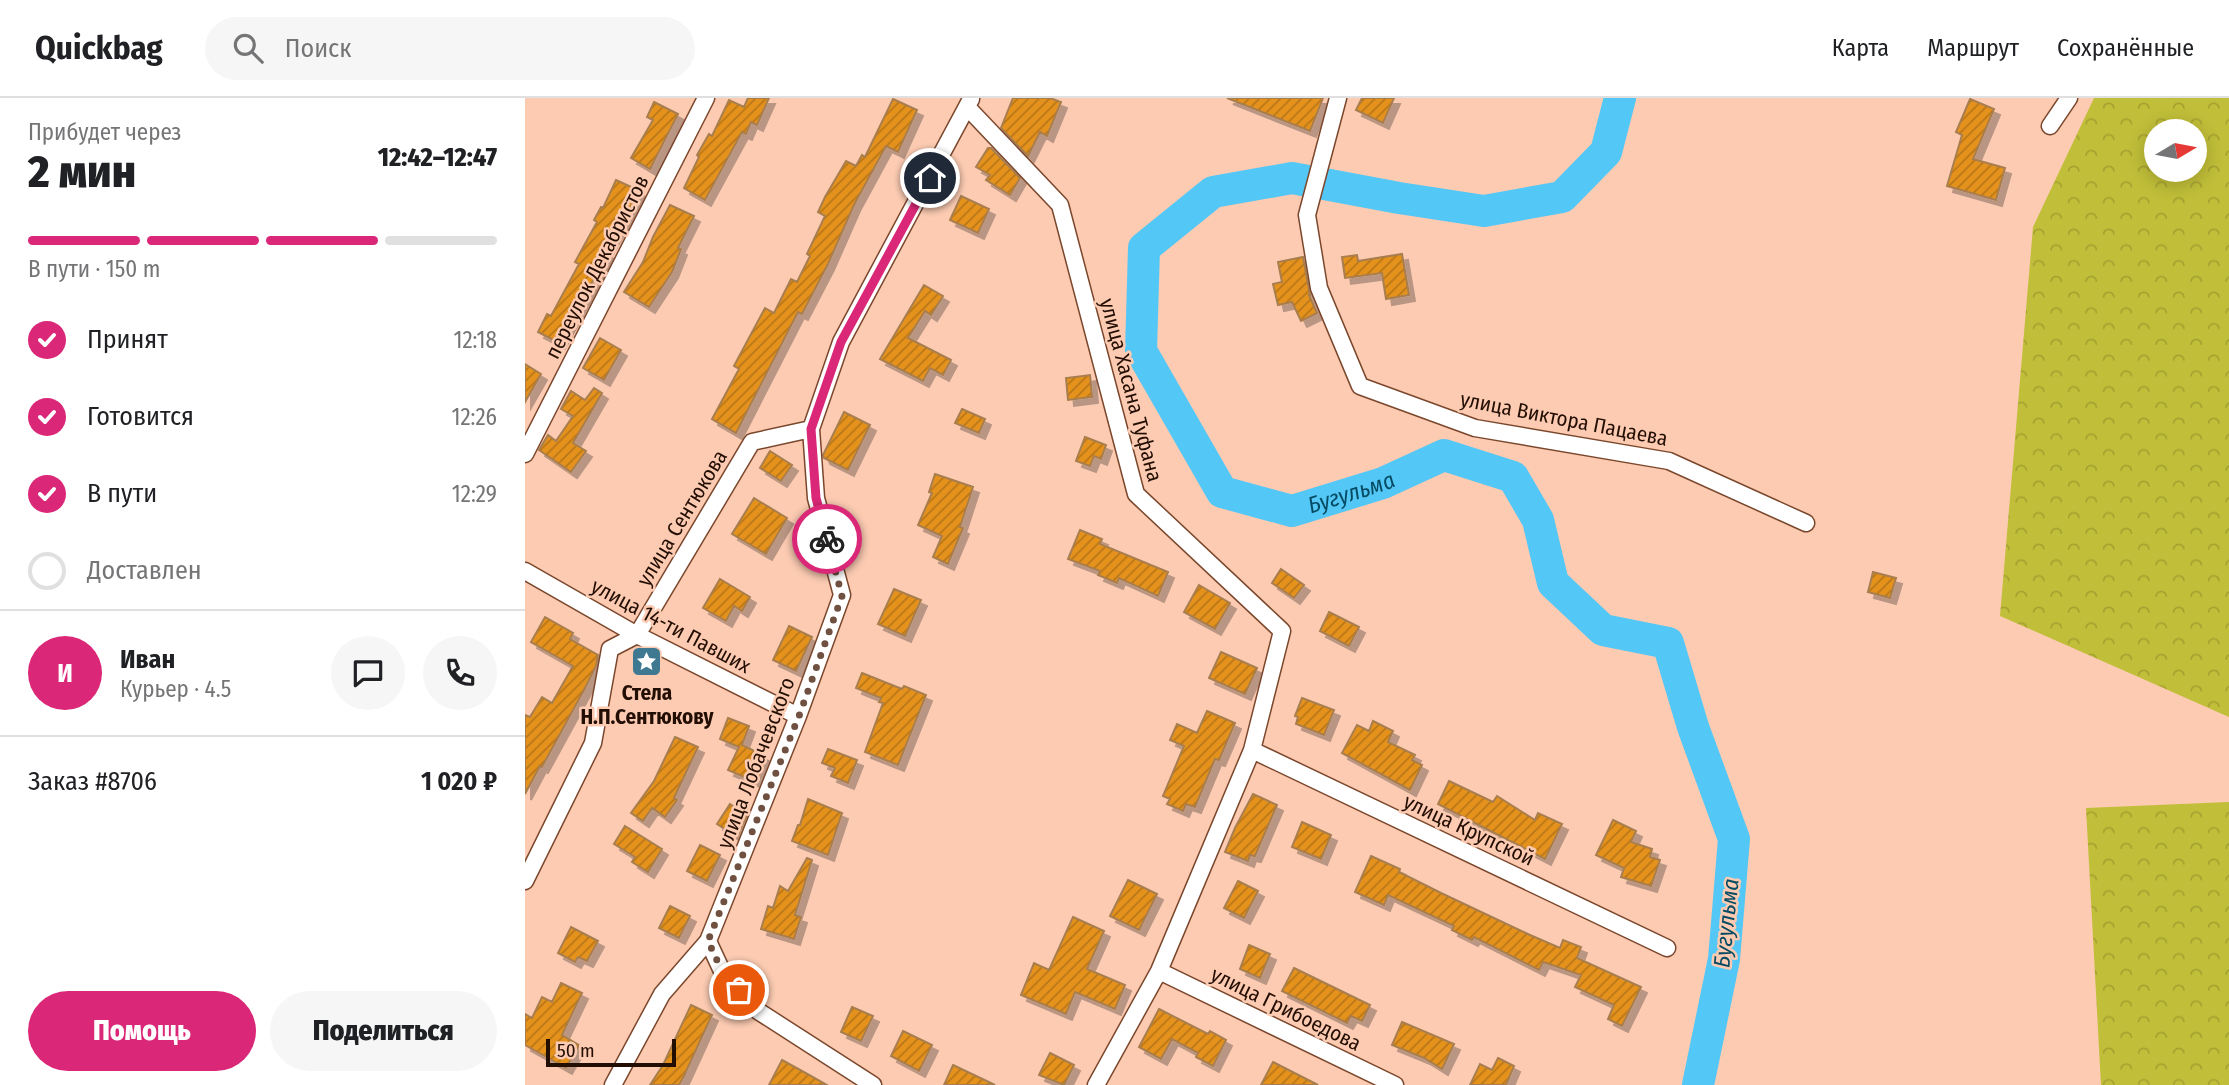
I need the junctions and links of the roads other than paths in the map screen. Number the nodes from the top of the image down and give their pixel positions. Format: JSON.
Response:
{"nodes":[{"id":1,"x":706,"y":98,"type":"edge"},
{"id":2,"x":1338,"y":98,"type":"edge"},
{"id":3,"x":2069,"y":98,"type":"edge"},
{"id":4,"x":969,"y":103,"type":"edge"},
{"id":5,"x":2050,"y":126,"type":"dead end"},
{"id":6,"x":811,"y":429,"type":"junction"},
{"id":7,"x":525,"y":454,"type":"edge"},
{"id":8,"x":1806,"y":523,"type":"dead end"},
{"id":9,"x":525,"y":571,"type":"edge"},
{"id":10,"x":637,"y":635,"type":"junction"},
{"id":11,"x":799,"y":716,"type":"junction"},
{"id":12,"x":1252,"y":750,"type":"junction"},
{"id":13,"x":525,"y":881,"type":"edge"},
{"id":14,"x":708,"y":941,"type":"junction"},
{"id":15,"x":1667,"y":948,"type":"dead end"},
{"id":16,"x":1159,"y":971,"type":"junction"},
{"id":17,"x":864,"y":1083,"type":"edge"},
{"id":18,"x":613,"y":1085,"type":"edge"},
{"id":19,"x":1096,"y":1085,"type":"edge"},
{"id":20,"x":1395,"y":1085,"type":"edge"}],
"edges":[{"from":1,"to":7,"type":"street","name":"переулок Декабристов"},
{"from":2,"to":8,"type":"street","name":"улица Виктора Пацаева"},
{"from":3,"to":5,"type":"street"},
{"from":4,"to":6,"type":"street"},
{"from":4,"to":12,"type":"street","name":"улица Хасана Туфана"},
{"from":6,"to":10,"type":"street","name":"улица Сентюкова"},
{"from":6,"to":11,"type":"street","name":"улица Лобачевского"},
{"from":9,"to":10,"type":"street","name":"улица 14-ти Павших"},
{"from":10,"to":11,"type":"street","name":"улица 14-ти Павших"},
{"from":10,"to":13,"type":"street","name":"улица Сентюкова"},
{"from":11,"to":14,"type":"street","name":"улица Лобачевского"},
{"from":12,"to":15,"type":"street","name":"улица Крупской"},
{"from":12,"to":16,"type":"street","name":"улица Хасана Туфана"},
{"from":14,"to":17,"type":"street"},
{"from":14,"to":18,"type":"street","name":"улица Лобачевского"},
{"from":16,"to":19,"type":"street","name":"улица Хасана Туфана"},
{"from":16,"to":20,"type":"street","name":"улица Грибоедова"}]}
